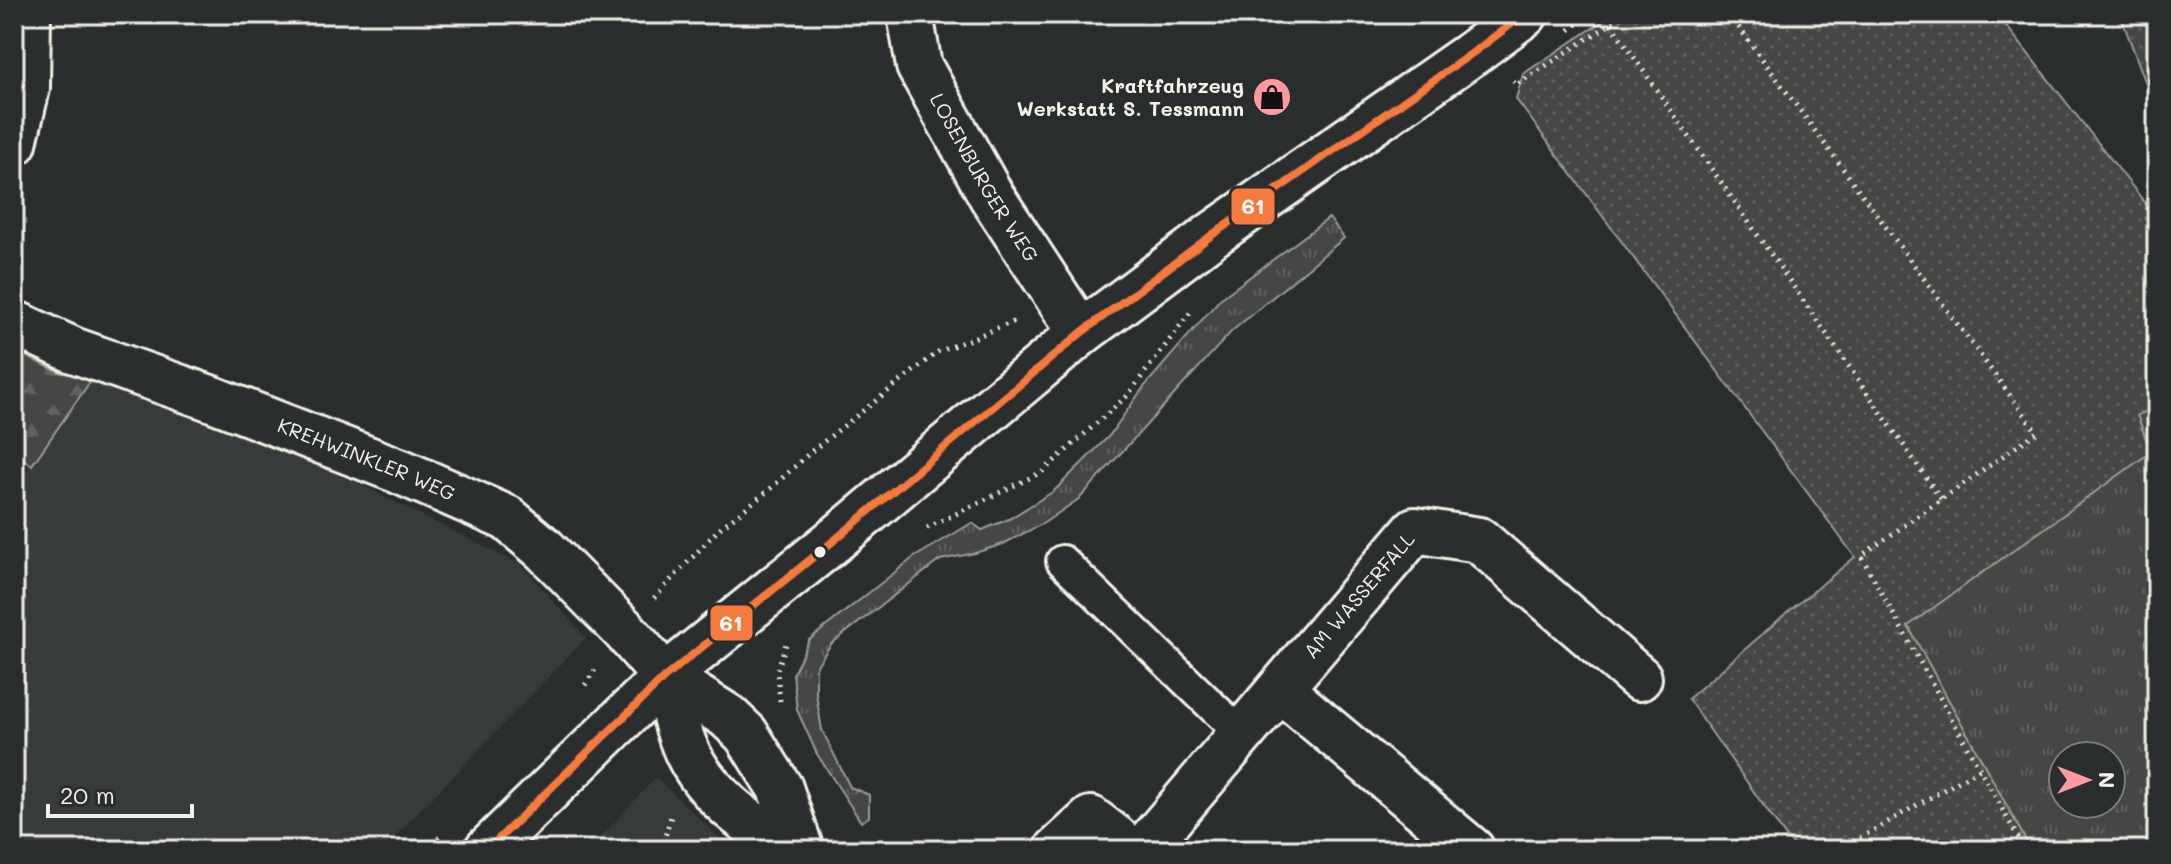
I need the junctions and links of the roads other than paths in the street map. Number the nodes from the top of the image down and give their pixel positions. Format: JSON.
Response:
{"nodes":[{"id":1,"x":28,"y":14,"type":"edge"},
{"id":2,"x":910,"y":14,"type":"edge"},
{"id":3,"x":1525,"y":14,"type":"edge"},
{"id":4,"x":14,"y":143,"type":"edge"},
{"id":5,"x":14,"y":323,"type":"edge"},
{"id":6,"x":1081,"y":333,"type":"junction"},
{"id":7,"x":1062,"y":561,"type":"dead end"},
{"id":8,"x":665,"y":677,"type":"junction"},
{"id":9,"x":1639,"y":678,"type":"dead end"},
{"id":10,"x":1280,"y":689,"type":"junction"},
{"id":11,"x":1241,"y":734,"type":"junction"},
{"id":12,"x":487,"y":850,"type":"edge"},
{"id":13,"x":788,"y":850,"type":"edge"},
{"id":14,"x":801,"y":850,"type":"edge"},
{"id":15,"x":1057,"y":850,"type":"edge"},
{"id":16,"x":1123,"y":850,"type":"edge"},
{"id":17,"x":1143,"y":850,"type":"edge"},
{"id":18,"x":1472,"y":850,"type":"edge"}],
"edges":[{"from":1,"to":4,"type":"street"},
{"from":2,"to":6,"type":"street","name":"LOSENBURGER WEG"},
{"from":3,"to":6,"type":"street"},
{"from":5,"to":8,"type":"street","name":"KREHWINKLER WEG"},
{"from":6,"to":8,"type":"street"},
{"from":7,"to":11,"type":"lane"},
{"from":8,"to":12,"type":"street"},
{"from":8,"to":13,"type":"street"},
{"from":8,"to":14,"type":"street"},
{"from":9,"to":10,"type":"street","name":"AM WASSERFALL"},
{"from":10,"to":11,"type":"street","name":"AM WASSERFALL"},
{"from":10,"to":18,"type":"street"},
{"from":11,"to":17,"type":"street","name":"AM WASSERFALL"},
{"from":15,"to":16,"type":"street"}]}
